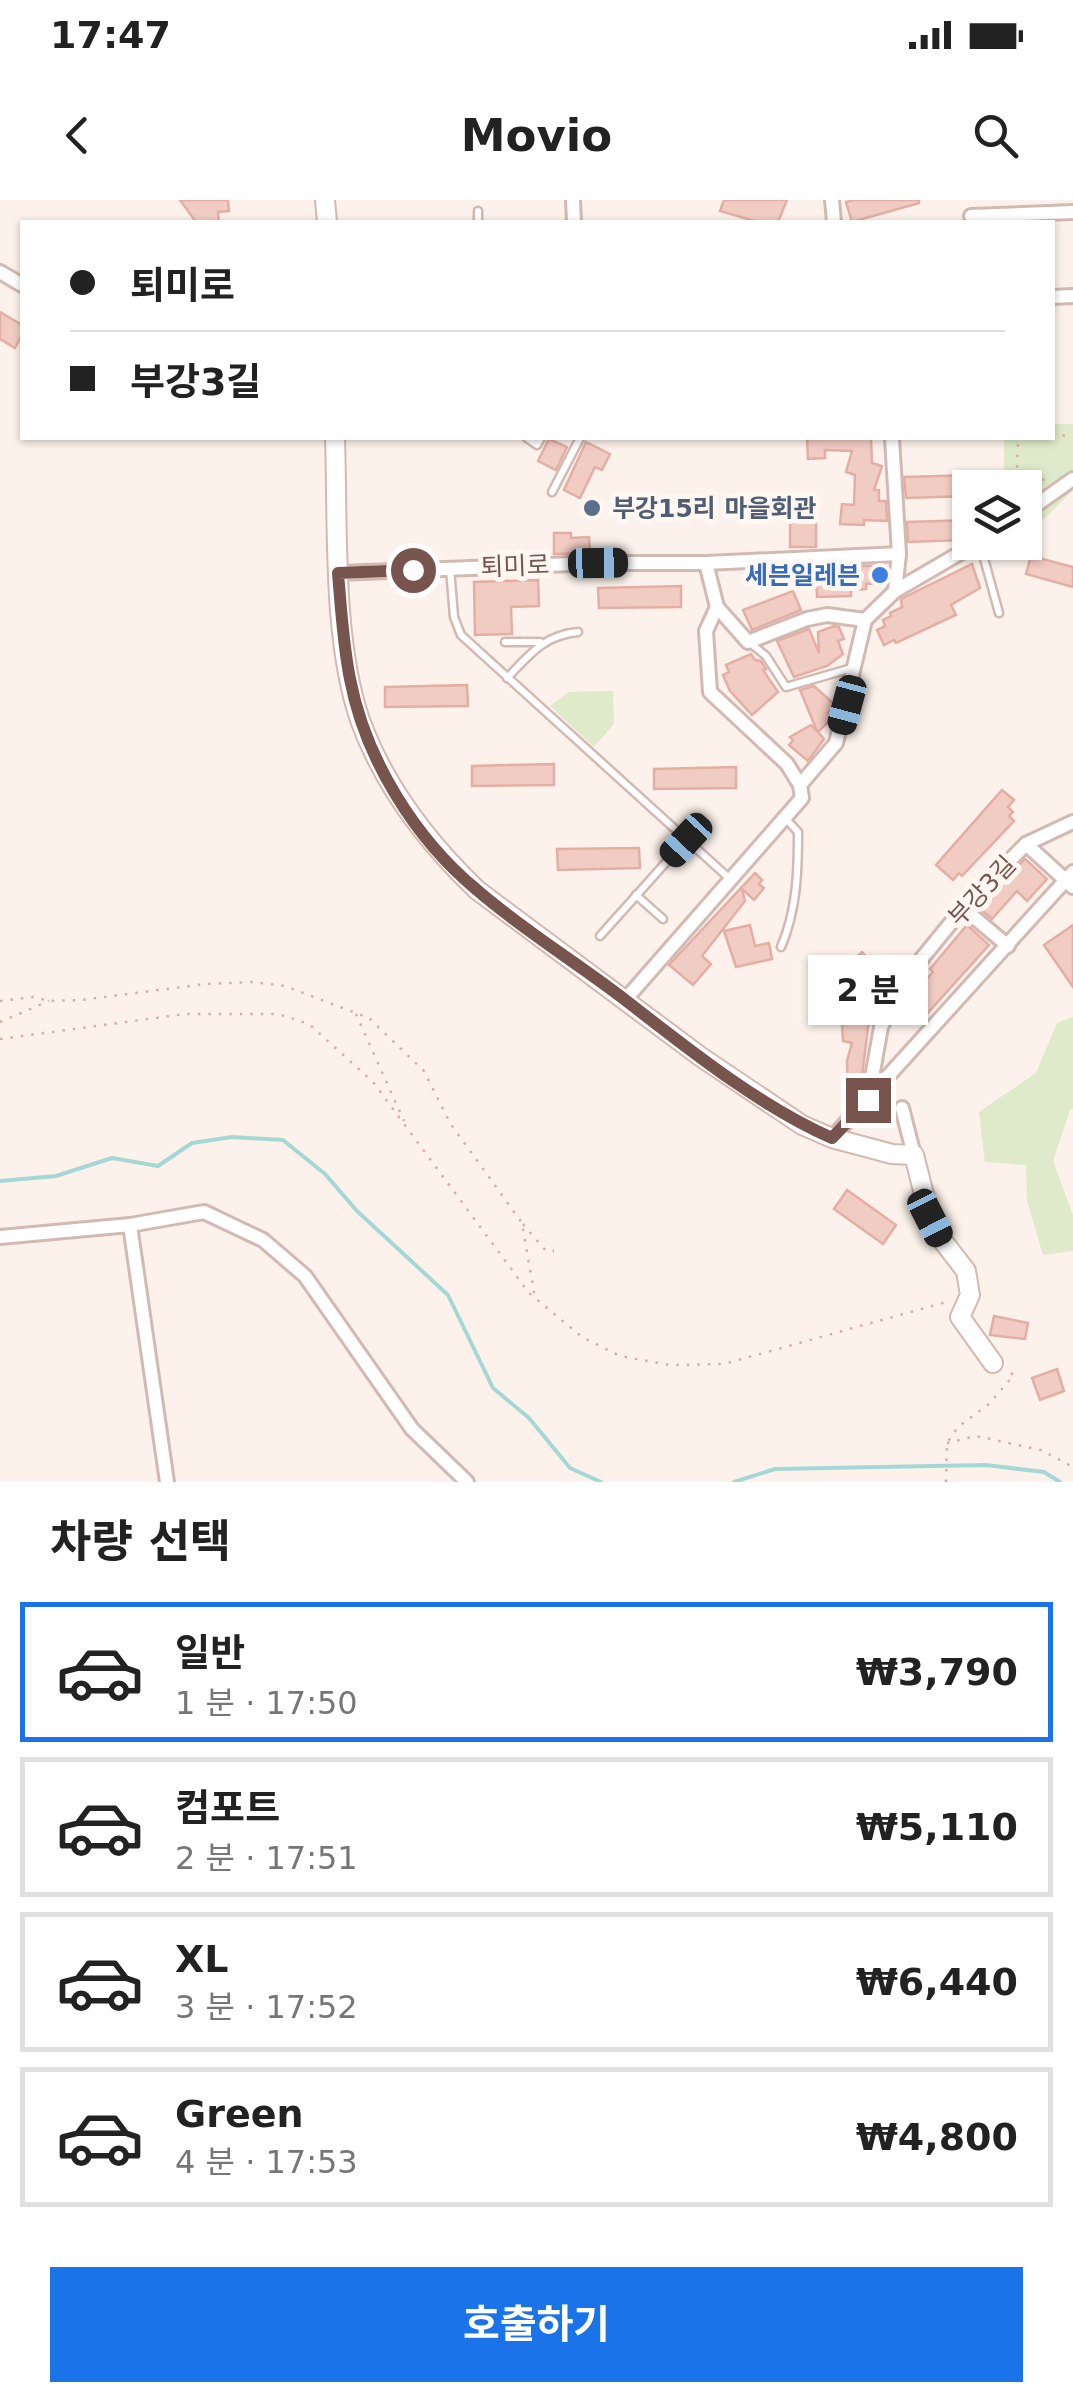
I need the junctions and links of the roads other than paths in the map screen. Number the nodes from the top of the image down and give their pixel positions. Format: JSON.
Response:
{"nodes":[{"id":1,"x":971,"y":200,"type":"edge"},
{"id":2,"x":478,"y":212,"type":"dead end"},
{"id":3,"x":1073,"y":212,"type":"edge"},
{"id":4,"x":972,"y":219,"type":"edge"},
{"id":5,"x":478,"y":220,"type":"edge"},
{"id":6,"x":335,"y":440,"type":"edge"},
{"id":7,"x":579,"y":440,"type":"edge"},
{"id":8,"x":892,"y":440,"type":"edge"},
{"id":9,"x":1072,"y":480,"type":"edge"},
{"id":10,"x":552,"y":492,"type":"dead end"},
{"id":11,"x":1042,"y":501,"type":"edge"},
{"id":12,"x":899,"y":554,"type":"junction"},
{"id":13,"x":952,"y":558,"type":"edge"},
{"id":14,"x":984,"y":560,"type":"edge"},
{"id":15,"x":706,"y":563,"type":"junction"},
{"id":16,"x":450,"y":568,"type":"junction"},
{"id":17,"x":338,"y":573,"type":"junction"},
{"id":18,"x":895,"y":591,"type":"junction"},
{"id":19,"x":717,"y":607,"type":"junction"},
{"id":20,"x":1000,"y":613,"type":"dead end"},
{"id":21,"x":866,"y":620,"type":"junction"},
{"id":22,"x":578,"y":632,"type":"dead end"},
{"id":23,"x":505,"y":642,"type":"dead end"},
{"id":24,"x":541,"y":642,"type":"junction"},
{"id":25,"x":748,"y":642,"type":"junction"},
{"id":26,"x":857,"y":666,"type":"junction"},
{"id":27,"x":507,"y":678,"type":"junction"},
{"id":28,"x":800,"y":785,"type":"junction"},
{"id":29,"x":784,"y":818,"type":"junction"},
{"id":30,"x":1073,"y":822,"type":"edge"},
{"id":31,"x":686,"y":840,"type":"junction"},
{"id":32,"x":1026,"y":844,"type":"junction"},
{"id":33,"x":731,"y":880,"type":"junction"},
{"id":34,"x":1070,"y":880,"type":"edge"},
{"id":35,"x":636,"y":895,"type":"junction"},
{"id":36,"x":964,"y":908,"type":"junction"},
{"id":37,"x":663,"y":919,"type":"dead end"},
{"id":38,"x":600,"y":936,"type":"dead end"},
{"id":39,"x":781,"y":946,"type":"dead end"},
{"id":40,"x":1008,"y":946,"type":"junction"},
{"id":41,"x":625,"y":1000,"type":"junction"},
{"id":42,"x":868,"y":1100,"type":"junction"},
{"id":43,"x":902,"y":1108,"type":"dead end"},
{"id":44,"x":832,"y":1138,"type":"junction"},
{"id":45,"x":914,"y":1155,"type":"junction"},
{"id":46,"x":130,"y":1224,"type":"junction"},
{"id":47,"x":0,"y":1236,"type":"edge"},
{"id":48,"x":993,"y":1363,"type":"road end"},
{"id":49,"x":167,"y":1482,"type":"edge"},
{"id":50,"x":467,"y":1482,"type":"edge"}],
"edges":[{"from":1,"to":4,"type":"street"},
{"from":2,"to":5,"type":"lane"},
{"from":3,"to":4,"type":"street"},
{"from":6,"to":17,"type":"street"},
{"from":7,"to":10,"type":"lane"},
{"from":8,"to":12,"type":"street"},
{"from":9,"to":11,"type":"street"},
{"from":12,"to":15,"type":"street","name":"퇴미로"},
{"from":12,"to":18,"type":"street"},
{"from":13,"to":18,"type":"street"},
{"from":14,"to":20,"type":"lane"},
{"from":15,"to":16,"type":"street","name":"퇴미로"},
{"from":15,"to":19,"type":"street"},
{"from":16,"to":17,"type":"street","name":"퇴미로"},
{"from":16,"to":27,"type":"lane"},
{"from":17,"to":41,"type":"street"},
{"from":18,"to":21,"type":"street"},
{"from":19,"to":25,"type":"street"},
{"from":19,"to":28,"type":"street"},
{"from":21,"to":25,"type":"street"},
{"from":21,"to":26,"type":"street"},
{"from":22,"to":24,"type":"lane"},
{"from":23,"to":24,"type":"lane"},
{"from":24,"to":27,"type":"lane"},
{"from":25,"to":26,"type":"lane"},
{"from":26,"to":28,"type":"street"},
{"from":27,"to":31,"type":"lane"},
{"from":28,"to":29,"type":"street"},
{"from":29,"to":33,"type":"street"},
{"from":29,"to":39,"type":"lane"},
{"from":30,"to":32,"type":"street","name":"부강3길"},
{"from":31,"to":33,"type":"lane"},
{"from":31,"to":35,"type":"lane"},
{"from":32,"to":34,"type":"street","name":"부강3길"},
{"from":32,"to":36,"type":"street","name":"부강3길"},
{"from":33,"to":41,"type":"street"},
{"from":34,"to":40,"type":"street","name":"부강3길"},
{"from":35,"to":37,"type":"lane"},
{"from":35,"to":38,"type":"lane"},
{"from":36,"to":40,"type":"street"},
{"from":36,"to":42,"type":"street","name":"부강3길"},
{"from":40,"to":42,"type":"street","name":"부강3길"},
{"from":41,"to":44,"type":"street"},
{"from":42,"to":44,"type":"street","name":"부강3길"},
{"from":43,"to":45,"type":"street"},
{"from":44,"to":45,"type":"street"},
{"from":45,"to":48,"type":"street"},
{"from":46,"to":47,"type":"street"},
{"from":46,"to":49,"type":"street"},
{"from":46,"to":50,"type":"street"}]}
